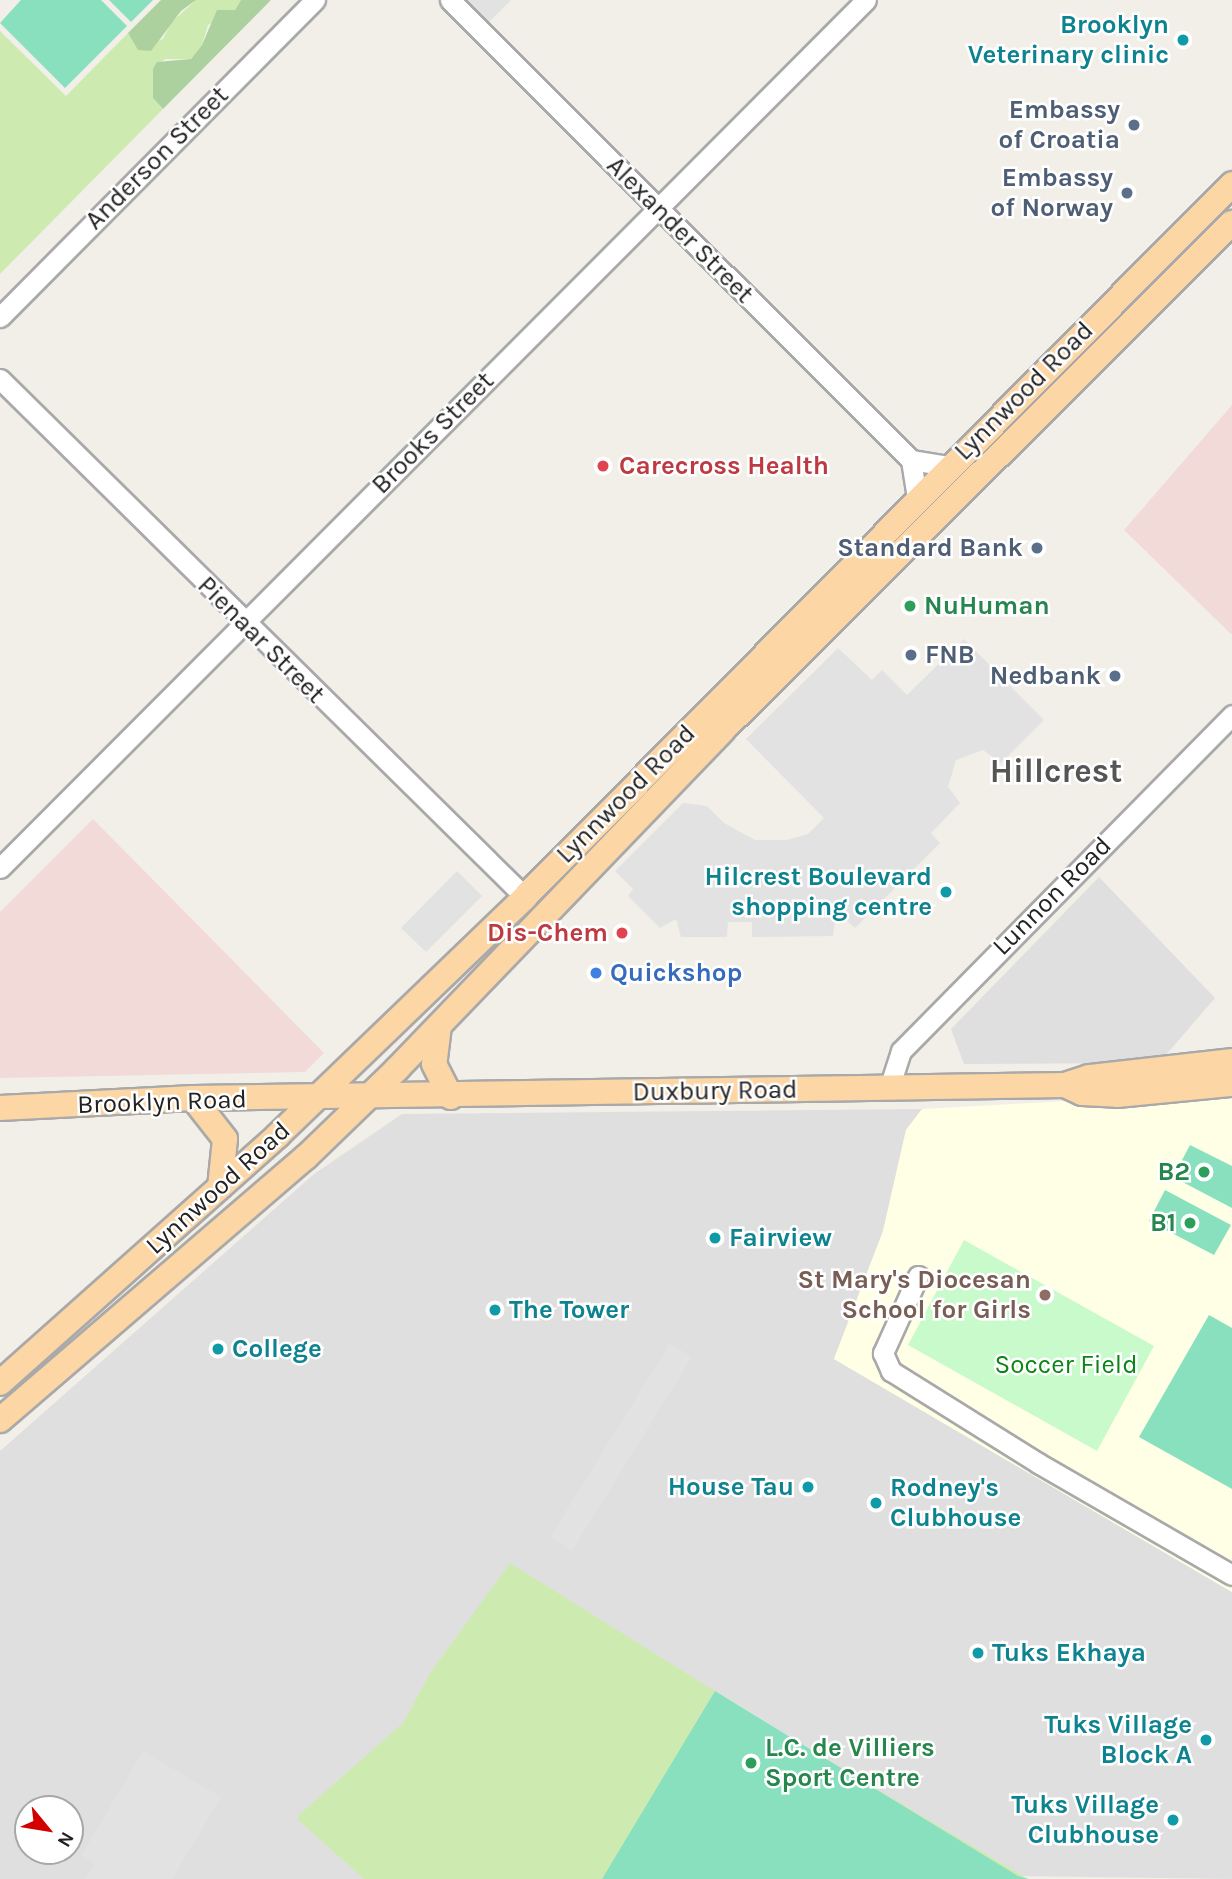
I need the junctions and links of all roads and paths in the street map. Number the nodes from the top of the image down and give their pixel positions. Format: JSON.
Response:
{"nodes":[{"id":1,"x":315,"y":0,"type":"edge"},
{"id":2,"x":450,"y":0,"type":"edge"},
{"id":3,"x":866,"y":0,"type":"edge"},
{"id":4,"x":1232,"y":184,"type":"edge"},
{"id":5,"x":657,"y":208,"type":"junction"},
{"id":6,"x":1232,"y":223,"type":"edge"},
{"id":7,"x":0,"y":317,"type":"edge"},
{"id":8,"x":0,"y":379,"type":"edge"},
{"id":9,"x":911,"y":460,"type":"junction"},
{"id":10,"x":948,"y":466,"type":"junction"},
{"id":11,"x":917,"y":499,"type":"junction"},
{"id":12,"x":244,"y":623,"type":"junction"},
{"id":13,"x":1232,"y":715,"type":"edge"},
{"id":14,"x":0,"y":868,"type":"edge"},
{"id":15,"x":580,"y":879,"type":"junction"},
{"id":16,"x":525,"y":897,"type":"junction"},
{"id":17,"x":439,"y":1026,"type":"junction"},
{"id":18,"x":1232,"y":1061,"type":"edge"},
{"id":19,"x":1065,"y":1084,"type":"junction"},
{"id":20,"x":1232,"y":1084,"type":"edge"},
{"id":21,"x":889,"y":1088,"type":"junction"},
{"id":22,"x":319,"y":1097,"type":"junction"},
{"id":23,"x":451,"y":1097,"type":"junction"},
{"id":24,"x":193,"y":1098,"type":"junction"},
{"id":25,"x":365,"y":1099,"type":"junction"},
{"id":26,"x":0,"y":1108,"type":"edge"},
{"id":27,"x":220,"y":1188,"type":"junction"},
{"id":28,"x":918,"y":1276,"type":"dead end"},
{"id":29,"x":0,"y":1383,"type":"edge"},
{"id":30,"x":0,"y":1420,"type":"edge"},
{"id":31,"x":1232,"y":1575,"type":"edge"}],
"edges":[{"from":1,"to":7,"type":"street","name":"Anderson Street"},
{"from":2,"to":5,"type":"street","name":"Alexander Street"},
{"from":3,"to":5,"type":"street","name":"Brooks Street"},
{"from":4,"to":10,"type":"main road","name":"Lynnwood Road"},
{"from":5,"to":9,"type":"street","name":"Alexander Street"},
{"from":5,"to":12,"type":"street","name":"Brooks Street"},
{"from":6,"to":15,"type":"main road","name":"Lynnwood Road"},
{"from":8,"to":12,"type":"street","name":"Pienaar Street"},
{"from":9,"to":10,"type":"street"},
{"from":9,"to":11,"type":"street"},
{"from":10,"to":11,"type":"main road","name":"Lynnwood Road"},
{"from":11,"to":16,"type":"main road","name":"Lynnwood Road"},
{"from":12,"to":14,"type":"street","name":"Brooks Street"},
{"from":12,"to":16,"type":"street","name":"Pienaar Street"},
{"from":13,"to":21,"type":"street","name":"Lunnon Road"},
{"from":15,"to":16,"type":"main road"},
{"from":15,"to":17,"type":"main road","name":"Lynnwood Road"},
{"from":16,"to":22,"type":"main road","name":"Lynnwood Road"},
{"from":17,"to":23,"type":"main road"},
{"from":17,"to":25,"type":"main road","name":"Lynnwood Road"},
{"from":18,"to":19,"type":"main road","name":"Duxbury Road"},
{"from":19,"to":20,"type":"main road","name":"Duxbury Road"},
{"from":19,"to":21,"type":"main road","name":"Duxbury Road"},
{"from":21,"to":23,"type":"main road","name":"Duxbury Road"},
{"from":22,"to":24,"type":"main road","name":"Brooklyn Road"},
{"from":22,"to":25,"type":"main road","name":"Brooklyn Road"},
{"from":22,"to":27,"type":"main road","name":"Lynnwood Road"},
{"from":23,"to":25,"type":"main road","name":"Duxbury Road"},
{"from":24,"to":26,"type":"main road","name":"Brooklyn Road"},
{"from":24,"to":27,"type":"main road"},
{"from":25,"to":30,"type":"main road","name":"Lynnwood Road"},
{"from":27,"to":29,"type":"main road","name":"Lynnwood Road"},
{"from":28,"to":31,"type":"street"}]}
